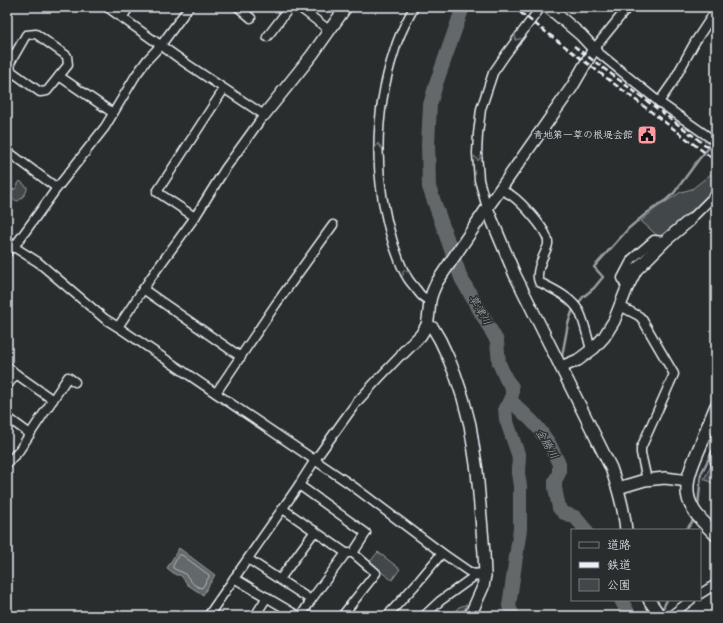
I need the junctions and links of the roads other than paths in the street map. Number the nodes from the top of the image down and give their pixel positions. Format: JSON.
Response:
{"nodes":[{"id":1,"x":107,"y":7,"type":"edge"},
{"id":2,"x":129,"y":7,"type":"edge"},
{"id":3,"x":189,"y":7,"type":"edge"},
{"id":4,"x":238,"y":7,"type":"edge"},
{"id":5,"x":290,"y":7,"type":"edge"},
{"id":6,"x":299,"y":7,"type":"edge"},
{"id":7,"x":346,"y":7,"type":"edge"},
{"id":8,"x":414,"y":7,"type":"edge"},
{"id":9,"x":541,"y":7,"type":"edge"},
{"id":10,"x":548,"y":7,"type":"edge"},
{"id":11,"x":628,"y":7,"type":"edge"},
{"id":12,"x":716,"y":10,"type":"edge"},
{"id":13,"x":122,"y":18,"type":"junction"},
{"id":14,"x":251,"y":18,"type":"dead end"},
{"id":15,"x":329,"y":30,"type":"junction"},
{"id":16,"x":267,"y":37,"type":"dead end"},
{"id":17,"x":161,"y":45,"type":"junction"},
{"id":18,"x":594,"y":49,"type":"junction"},
{"id":19,"x":59,"y":76,"type":"junction"},
{"id":20,"x":224,"y":89,"type":"junction"},
{"id":21,"x":660,"y":102,"type":"junction"},
{"id":22,"x":113,"y":113,"type":"junction"},
{"id":23,"x":264,"y":115,"type":"junction"},
{"id":24,"x":716,"y":142,"type":"edge"},
{"id":25,"x":7,"y":151,"type":"edge"},
{"id":26,"x":57,"y":188,"type":"junction"},
{"id":27,"x":500,"y":189,"type":"junction"},
{"id":28,"x":716,"y":194,"type":"edge"},
{"id":29,"x":487,"y":208,"type":"junction"},
{"id":30,"x":195,"y":217,"type":"junction"},
{"id":31,"x":690,"y":220,"type":"joint"},
{"id":32,"x":333,"y":225,"type":"dead end"},
{"id":33,"x":9,"y":249,"type":"edge"},
{"id":34,"x":143,"y":290,"type":"junction"},
{"id":35,"x":431,"y":296,"type":"junction"},
{"id":36,"x":620,"y":306,"type":"junction"},
{"id":37,"x":427,"y":325,"type":"junction"},
{"id":38,"x":118,"y":327,"type":"junction"},
{"id":39,"x":591,"y":350,"type":"junction"},
{"id":40,"x":403,"y":353,"type":"joint"},
{"id":41,"x":241,"y":357,"type":"junction"},
{"id":42,"x":7,"y":366,"type":"edge"},
{"id":43,"x":561,"y":367,"type":"junction"},
{"id":44,"x":16,"y":374,"type":"junction"},
{"id":45,"x":74,"y":382,"type":"dead end"},
{"id":46,"x":7,"y":386,"type":"edge"},
{"id":47,"x":216,"y":393,"type":"junction"},
{"id":48,"x":53,"y":400,"type":"junction"},
{"id":49,"x":716,"y":407,"type":"edge"},
{"id":50,"x":7,"y":417,"type":"edge"},
{"id":51,"x":30,"y":434,"type":"junction"},
{"id":52,"x":716,"y":454,"type":"edge"},
{"id":53,"x":315,"y":460,"type":"junction"},
{"id":54,"x":7,"y":463,"type":"edge"},
{"id":55,"x":716,"y":465,"type":"edge"},
{"id":56,"x":646,"y":480,"type":"junction"},
{"id":57,"x":688,"y":481,"type":"junction"},
{"id":58,"x":299,"y":485,"type":"junction"},
{"id":59,"x":618,"y":488,"type":"junction"},
{"id":60,"x":283,"y":509,"type":"junction"},
{"id":61,"x":626,"y":529,"type":"edge"},
{"id":62,"x":315,"y":531,"type":"junction"},
{"id":63,"x":716,"y":535,"type":"edge"},
{"id":64,"x":349,"y":553,"type":"junction"},
{"id":65,"x":442,"y":553,"type":"junction"},
{"id":66,"x":248,"y":559,"type":"junction"},
{"id":67,"x":480,"y":575,"type":"junction"},
{"id":68,"x":234,"y":578,"type":"junction"},
{"id":69,"x":280,"y":579,"type":"junction"},
{"id":70,"x":716,"y":584,"type":"edge"},
{"id":71,"x":701,"y":593,"type":"edge"},
{"id":72,"x":267,"y":597,"type":"junction"},
{"id":73,"x":311,"y":600,"type":"junction"},
{"id":74,"x":650,"y":601,"type":"edge"},
{"id":75,"x":690,"y":601,"type":"edge"},
{"id":76,"x":208,"y":616,"type":"edge"},
{"id":77,"x":255,"y":616,"type":"edge"},
{"id":78,"x":298,"y":616,"type":"edge"},
{"id":79,"x":301,"y":616,"type":"edge"},
{"id":80,"x":342,"y":616,"type":"edge"},
{"id":81,"x":387,"y":616,"type":"edge"},
{"id":82,"x":424,"y":616,"type":"edge"},
{"id":83,"x":470,"y":616,"type":"edge"},
{"id":84,"x":660,"y":616,"type":"edge"},
{"id":85,"x":670,"y":616,"type":"edge"}],
"edges":[{"from":1,"to":13,"type":"street"},
{"from":2,"to":13,"type":"street"},
{"from":3,"to":17,"type":"street"},
{"from":4,"to":14,"type":"street"},
{"from":5,"to":16,"type":"street"},
{"from":6,"to":15,"type":"street"},
{"from":7,"to":15,"type":"street"},
{"from":35,"to":8,"type":"street","one_way":true},
{"from":9,"to":29,"type":"street","one_way":true},
{"from":10,"to":18,"type":"street"},
{"from":11,"to":18,"type":"street"},
{"from":12,"to":21,"type":"street"},
{"from":13,"to":17,"type":"street"},
{"from":15,"to":23,"type":"street"},
{"from":17,"to":20,"type":"street"},
{"from":17,"to":22,"type":"street"},
{"from":18,"to":21,"type":"street"},
{"from":18,"to":27,"type":"street"},
{"from":19,"to":19,"type":"street"},
{"from":19,"to":22,"type":"street"},
{"from":20,"to":23,"type":"street"},
{"from":20,"to":30,"type":"street"},
{"from":21,"to":24,"type":"street"},
{"from":22,"to":26,"type":"street"},
{"from":23,"to":30,"type":"street"},
{"from":25,"to":26,"type":"street"},
{"from":26,"to":33,"type":"street"},
{"from":27,"to":29,"type":"street"},
{"from":27,"to":39,"type":"street"},
{"from":28,"to":31,"type":"street"},
{"from":29,"to":35,"type":"street"},
{"from":29,"to":43,"type":"street"},
{"from":30,"to":34,"type":"street"},
{"from":31,"to":36,"type":"street"},
{"from":32,"to":41,"type":"street"},
{"from":33,"to":38,"type":"street"},
{"from":34,"to":38,"type":"street"},
{"from":34,"to":41,"type":"street"},
{"from":35,"to":37,"type":"street"},
{"from":36,"to":39,"type":"street"},
{"from":36,"to":56,"type":"street"},
{"from":37,"to":40,"type":"street"},
{"from":37,"to":67,"type":"street"},
{"from":38,"to":47,"type":"street"},
{"from":39,"to":43,"type":"street"},
{"from":40,"to":53,"type":"street"},
{"from":41,"to":47,"type":"street"},
{"from":42,"to":44,"type":"street"},
{"from":43,"to":59,"type":"street"},
{"from":44,"to":46,"type":"street"},
{"from":44,"to":48,"type":"street"},
{"from":45,"to":48,"type":"street"},
{"from":47,"to":53,"type":"street"},
{"from":48,"to":51,"type":"street"},
{"from":49,"to":57,"type":"main road"},
{"from":50,"to":51,"type":"street"},
{"from":51,"to":54,"type":"street"},
{"from":52,"to":55,"type":"street"},
{"from":53,"to":58,"type":"street"},
{"from":53,"to":65,"type":"street"},
{"from":56,"to":57,"type":"street"},
{"from":56,"to":59,"type":"street"},
{"from":57,"to":63,"type":"main road"},
{"from":58,"to":60,"type":"street"},
{"from":58,"to":64,"type":"street"},
{"from":59,"to":61,"type":"street"},
{"from":60,"to":62,"type":"street"},
{"from":60,"to":66,"type":"street"},
{"from":62,"to":64,"type":"street"},
{"from":62,"to":69,"type":"street"},
{"from":64,"to":73,"type":"street"},
{"from":64,"to":80,"type":"street"},
{"from":65,"to":67,"type":"street"},
{"from":65,"to":81,"type":"street"},
{"from":66,"to":68,"type":"street"},
{"from":66,"to":69,"type":"street"},
{"from":67,"to":82,"type":"street"},
{"from":67,"to":83,"type":"street"},
{"from":68,"to":72,"type":"street"},
{"from":68,"to":76,"type":"street"},
{"from":69,"to":73,"type":"street"},
{"from":70,"to":71,"type":"street"},
{"from":72,"to":77,"type":"street"},
{"from":72,"to":78,"type":"street"},
{"from":73,"to":79,"type":"street"},
{"from":74,"to":84,"type":"street"},
{"from":75,"to":85,"type":"street"}]}
